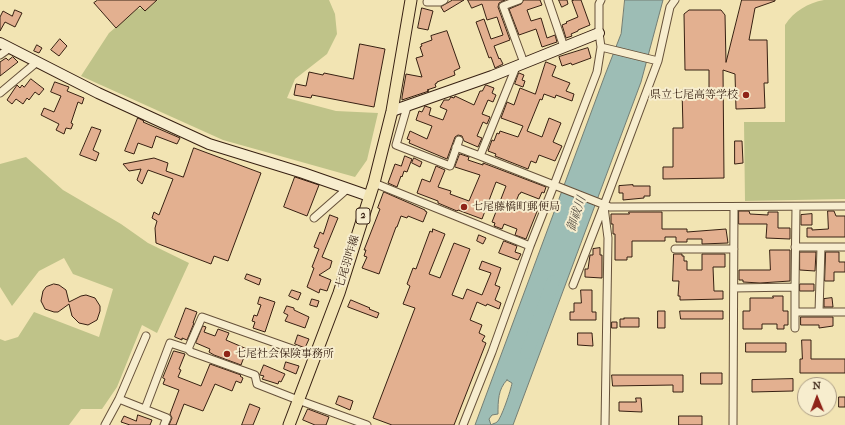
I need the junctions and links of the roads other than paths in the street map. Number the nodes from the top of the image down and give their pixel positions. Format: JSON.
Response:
{"nodes":[{"id":1,"x":411,"y":0,"type":"edge"},
{"id":2,"x":444,"y":0,"type":"edge"},
{"id":3,"x":519,"y":0,"type":"edge"},
{"id":4,"x":548,"y":0,"type":"edge"},
{"id":5,"x":601,"y":0,"type":"edge"},
{"id":6,"x":675,"y":0,"type":"edge"},
{"id":7,"x":427,"y":2,"type":"dead end"},
{"id":8,"x":598,"y":33,"type":"junction"},
{"id":9,"x":0,"y":43,"type":"edge"},
{"id":10,"x":564,"y":47,"type":"junction"},
{"id":11,"x":601,"y":47,"type":"junction"},
{"id":12,"x":10,"y":48,"type":"junction"},
{"id":13,"x":0,"y":55,"type":"edge"},
{"id":14,"x":658,"y":61,"type":"junction"},
{"id":15,"x":37,"y":62,"type":"junction"},
{"id":16,"x":520,"y":65,"type":"junction"},
{"id":17,"x":0,"y":93,"type":"edge"},
{"id":18,"x":407,"y":107,"type":"junction"},
{"id":19,"x":392,"y":111,"type":"junction"},
{"id":20,"x":480,"y":156,"type":"junction"},
{"id":21,"x":374,"y":183,"type":"junction"},
{"id":22,"x":554,"y":185,"type":"junction"},
{"id":23,"x":347,"y":189,"type":"junction"},
{"id":24,"x":369,"y":196,"type":"junction"},
{"id":25,"x":604,"y":205,"type":"junction"},
{"id":26,"x":845,"y":206,"type":"edge"},
{"id":27,"x":796,"y":207,"type":"junction"},
{"id":28,"x":734,"y":208,"type":"junction"},
{"id":29,"x":314,"y":218,"type":"dead end"},
{"id":30,"x":530,"y":246,"type":"junction"},
{"id":31,"x":795,"y":247,"type":"junction"},
{"id":32,"x":821,"y":247,"type":"junction"},
{"id":33,"x":845,"y":247,"type":"edge"},
{"id":34,"x":675,"y":249,"type":"dead end"},
{"id":35,"x":734,"y":249,"type":"junction"},
{"id":36,"x":573,"y":284,"type":"dead end"},
{"id":37,"x":794,"y":287,"type":"junction"},
{"id":38,"x":734,"y":288,"type":"junction"},
{"id":39,"x":794,"y":312,"type":"junction"},
{"id":40,"x":819,"y":312,"type":"junction"},
{"id":41,"x":845,"y":312,"type":"edge"},
{"id":42,"x":795,"y":328,"type":"dead end"},
{"id":43,"x":146,"y":336,"type":"dead end"},
{"id":44,"x":188,"y":349,"type":"junction"},
{"id":45,"x":315,"y":357,"type":"junction"},
{"id":46,"x":119,"y":399,"type":"junction"},
{"id":47,"x":298,"y":400,"type":"junction"},
{"id":48,"x":145,"y":409,"type":"junction"},
{"id":49,"x":105,"y":425,"type":"edge"},
{"id":50,"x":164,"y":425,"type":"edge"},
{"id":51,"x":289,"y":425,"type":"edge"},
{"id":52,"x":367,"y":425,"type":"edge"},
{"id":53,"x":463,"y":425,"type":"edge"},
{"id":54,"x":605,"y":425,"type":"edge"},
{"id":55,"x":734,"y":425,"type":"edge"}],
"edges":[{"from":1,"to":19,"type":"main road","name":"七尾羽咋線","number":"2"},
{"from":2,"to":7,"type":"street"},
{"from":3,"to":16,"type":"street"},
{"from":4,"to":10,"type":"street"},
{"from":5,"to":8,"type":"street"},
{"from":6,"to":14,"type":"street"},
{"from":8,"to":10,"type":"street"},
{"from":8,"to":11,"type":"street"},
{"from":9,"to":12,"type":"street"},
{"from":10,"to":16,"type":"street"},
{"from":11,"to":14,"type":"street"},
{"from":11,"to":22,"type":"street"},
{"from":12,"to":13,"type":"street"},
{"from":12,"to":15,"type":"street"},
{"from":14,"to":25,"type":"street"},
{"from":15,"to":17,"type":"street"},
{"from":15,"to":23,"type":"street"},
{"from":16,"to":18,"type":"street"},
{"from":16,"to":20,"type":"street"},
{"from":18,"to":19,"type":"street"},
{"from":18,"to":20,"type":"street"},
{"from":19,"to":21,"type":"main road","name":"七尾羽咋線","number":"2"},
{"from":20,"to":22,"type":"street"},
{"from":21,"to":24,"type":"main road","name":"七尾羽咋線","number":"2"},
{"from":21,"to":30,"type":"street"},
{"from":22,"to":25,"type":"street"},
{"from":22,"to":30,"type":"street"},
{"from":23,"to":24,"type":"street"},
{"from":23,"to":29,"type":"street"},
{"from":24,"to":45,"type":"main road","name":"七尾羽咋線","number":"2"},
{"from":25,"to":28,"type":"street"},
{"from":25,"to":36,"type":"street"},
{"from":25,"to":54,"type":"street"},
{"from":26,"to":27,"type":"street"},
{"from":27,"to":28,"type":"street"},
{"from":27,"to":31,"type":"street"},
{"from":28,"to":35,"type":"street"},
{"from":30,"to":53,"type":"street"},
{"from":31,"to":32,"type":"street"},
{"from":31,"to":37,"type":"street"},
{"from":32,"to":33,"type":"street"},
{"from":32,"to":40,"type":"street"},
{"from":34,"to":35,"type":"street"},
{"from":35,"to":38,"type":"street"},
{"from":37,"to":38,"type":"street"},
{"from":37,"to":39,"type":"street"},
{"from":38,"to":55,"type":"street"},
{"from":39,"to":40,"type":"street"},
{"from":39,"to":42,"type":"street"},
{"from":40,"to":41,"type":"street"},
{"from":43,"to":46,"type":"street"},
{"from":44,"to":45,"type":"street"},
{"from":44,"to":47,"type":"street"},
{"from":44,"to":48,"type":"street"},
{"from":45,"to":47,"type":"main road","name":"七尾羽咋線","number":"2"},
{"from":46,"to":48,"type":"street"},
{"from":46,"to":49,"type":"street"},
{"from":47,"to":51,"type":"main road","name":"七尾羽咋線","number":"2"},
{"from":47,"to":52,"type":"street"},
{"from":48,"to":50,"type":"street"}]}
